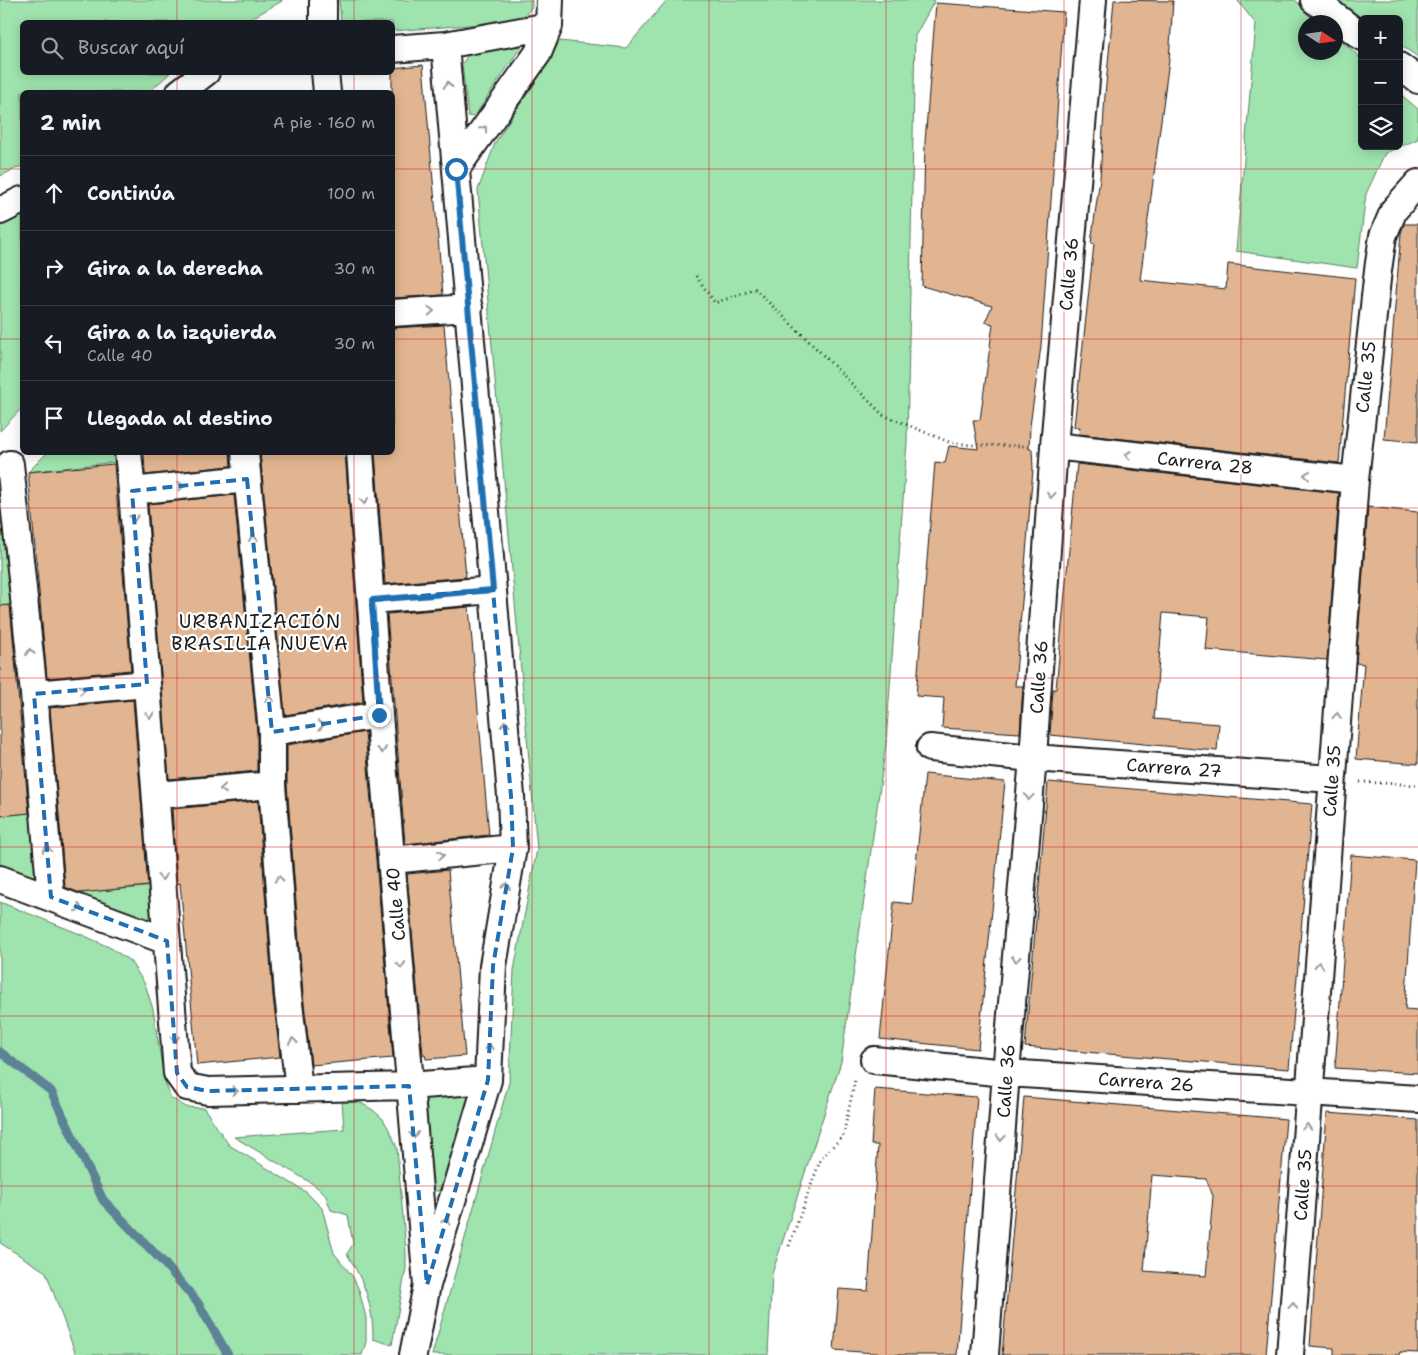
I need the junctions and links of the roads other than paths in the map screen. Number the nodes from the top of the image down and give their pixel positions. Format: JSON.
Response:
{"nodes":[{"id":1,"x":323,"y":0,"type":"edge"},
{"id":2,"x":550,"y":0,"type":"edge"},
{"id":3,"x":1093,"y":0,"type":"edge"},
{"id":4,"x":1314,"y":0,"type":"edge"},
{"id":5,"x":323,"y":20,"type":"edge"},
{"id":6,"x":549,"y":26,"type":"junction"},
{"id":7,"x":1358,"y":34,"type":"edge"},
{"id":8,"x":445,"y":45,"type":"junction"},
{"id":9,"x":395,"y":48,"type":"edge"},
{"id":10,"x":1403,"y":69,"type":"edge"},
{"id":11,"x":325,"y":75,"type":"edge"},
{"id":12,"x":1418,"y":80,"type":"edge"},
{"id":13,"x":205,"y":83,"type":"edge"},
{"id":14,"x":186,"y":90,"type":"edge"},
{"id":15,"x":327,"y":90,"type":"edge"},
{"id":16,"x":456,"y":169,"type":"junction"},
{"id":17,"x":1418,"y":183,"type":"edge"},
{"id":18,"x":20,"y":201,"type":"edge"},
{"id":19,"x":0,"y":211,"type":"edge"},
{"id":20,"x":469,"y":308,"type":"junction"},
{"id":21,"x":395,"y":313,"type":"edge"},
{"id":22,"x":1054,"y":446,"type":"junction"},
{"id":23,"x":128,"y":455,"type":"edge"},
{"id":24,"x":245,"y":455,"type":"edge"},
{"id":25,"x":360,"y":455,"type":"edge"},
{"id":26,"x":11,"y":462,"type":"edge"},
{"id":27,"x":247,"y":479,"type":"junction"},
{"id":28,"x":1355,"y":480,"type":"junction"},
{"id":29,"x":132,"y":491,"type":"junction"},
{"id":30,"x":493,"y":590,"type":"junction"},
{"id":31,"x":372,"y":600,"type":"junction"},
{"id":32,"x":147,"y":684,"type":"junction"},
{"id":33,"x":34,"y":694,"type":"junction"},
{"id":34,"x":379,"y":715,"type":"junction"},
{"id":35,"x":272,"y":732,"type":"junction"},
{"id":36,"x":930,"y":748,"type":"dead end"},
{"id":37,"x":1033,"y":758,"type":"junction"},
{"id":38,"x":1332,"y":779,"type":"junction"},
{"id":39,"x":272,"y":785,"type":"junction"},
{"id":40,"x":156,"y":795,"type":"junction"},
{"id":41,"x":513,"y":848,"type":"junction"},
{"id":42,"x":392,"y":860,"type":"junction"},
{"id":43,"x":0,"y":879,"type":"edge"},
{"id":44,"x":51,"y":897,"type":"junction"},
{"id":45,"x":167,"y":941,"type":"junction"},
{"id":46,"x":874,"y":1060,"type":"road end"},
{"id":47,"x":1006,"y":1073,"type":"junction"},
{"id":48,"x":488,"y":1080,"type":"junction"},
{"id":49,"x":409,"y":1086,"type":"junction"},
{"id":50,"x":299,"y":1089,"type":"junction"},
{"id":51,"x":1310,"y":1092,"type":"junction"},
{"id":52,"x":1418,"y":1099,"type":"edge"},
{"id":53,"x":427,"y":1285,"type":"junction"},
{"id":54,"x":413,"y":1355,"type":"edge"},
{"id":55,"x":986,"y":1355,"type":"edge"},
{"id":56,"x":1290,"y":1355,"type":"edge"}],
"edges":[{"from":1,"to":5,"type":"street"},
{"from":2,"to":6,"type":"street"},
{"from":3,"to":22,"type":"street","name":"Calle 36"},
{"from":4,"to":7,"type":"street"},
{"from":6,"to":8,"type":"street"},
{"from":16,"to":6,"type":"street","one_way":true},
{"from":8,"to":9,"type":"street"},
{"from":16,"to":8,"type":"street","one_way":true},
{"from":10,"to":12,"type":"street"},
{"from":11,"to":15,"type":"street"},
{"from":13,"to":14,"type":"street"},
{"from":16,"to":20,"type":"street"},
{"from":17,"to":28,"type":"street","name":"Calle 35"},
{"from":18,"to":19,"type":"street"},
{"from":21,"to":20,"type":"street","one_way":true},
{"from":20,"to":30,"type":"street"},
{"from":28,"to":22,"type":"street","name":"Carrera 28","one_way":true},
{"from":22,"to":37,"type":"street","name":"Calle 36","one_way":true},
{"from":23,"to":29,"type":"street"},
{"from":24,"to":27,"type":"street"},
{"from":25,"to":31,"type":"street","name":"Calle 40","one_way":true},
{"from":33,"to":26,"type":"street","one_way":true},
{"from":29,"to":27,"type":"street","one_way":true},
{"from":35,"to":27,"type":"street","one_way":true},
{"from":38,"to":28,"type":"street","name":"Calle 35","one_way":true},
{"from":29,"to":32,"type":"street","one_way":true},
{"from":30,"to":31,"type":"street"},
{"from":41,"to":30,"type":"street","one_way":true},
{"from":31,"to":34,"type":"street","name":"Calle 40"},
{"from":33,"to":32,"type":"street","one_way":true},
{"from":32,"to":40,"type":"street","one_way":true},
{"from":44,"to":33,"type":"street","one_way":true},
{"from":35,"to":34,"type":"street","one_way":true},
{"from":34,"to":42,"type":"street","name":"Calle 40","one_way":true},
{"from":35,"to":39,"type":"street"},
{"from":36,"to":37,"type":"street","name":"Carrera 27"},
{"from":37,"to":38,"type":"street","name":"Carrera 27"},
{"from":37,"to":47,"type":"street","name":"Calle 36","one_way":true},
{"from":51,"to":38,"type":"street","name":"Calle 35","one_way":true},
{"from":39,"to":40,"type":"street","one_way":true},
{"from":50,"to":39,"type":"street","one_way":true},
{"from":40,"to":45,"type":"street","one_way":true},
{"from":42,"to":41,"type":"street","one_way":true},
{"from":48,"to":41,"type":"street","one_way":true},
{"from":42,"to":49,"type":"street","name":"Calle 40","one_way":true},
{"from":43,"to":44,"type":"street"},
{"from":44,"to":45,"type":"street","one_way":true},
{"from":45,"to":50,"type":"street","one_way":true},
{"from":46,"to":47,"type":"street","name":"Carrera 26"},
{"from":47,"to":51,"type":"street","name":"Carrera 26"},
{"from":47,"to":55,"type":"street","name":"Calle 36","one_way":true},
{"from":48,"to":49,"type":"street"},
{"from":53,"to":48,"type":"street","one_way":true},
{"from":49,"to":50,"type":"street"},
{"from":49,"to":53,"type":"street","name":"Calle 40","one_way":true},
{"from":51,"to":52,"type":"street","name":"Carrera 26"},
{"from":56,"to":51,"type":"street","name":"Calle 35","one_way":true},
{"from":53,"to":54,"type":"street","name":"Calle 40"}]}
